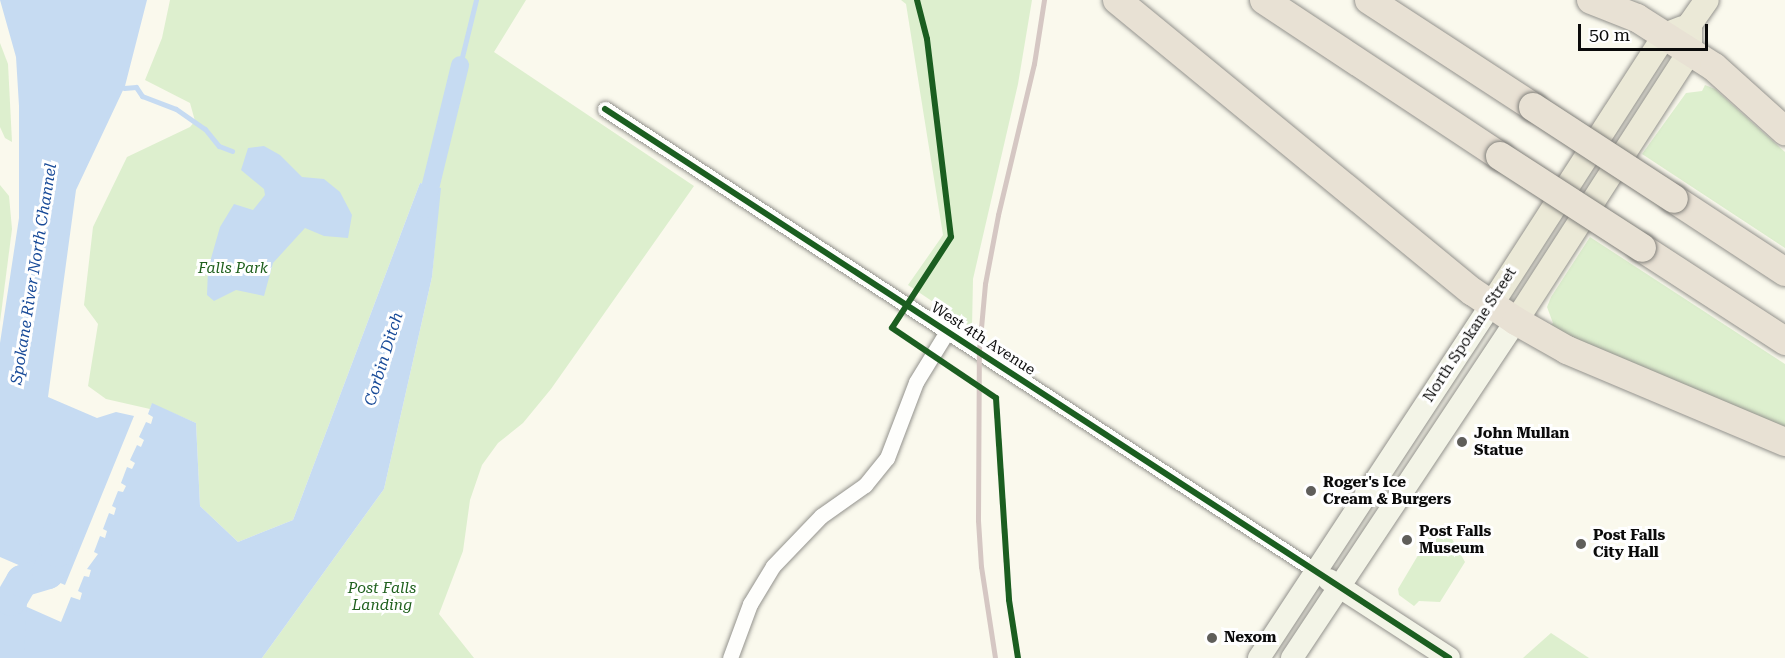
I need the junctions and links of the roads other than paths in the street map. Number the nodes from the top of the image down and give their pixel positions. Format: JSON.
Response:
{"nodes":[{"id":1,"x":1117,"y":0,"type":"edge"},
{"id":2,"x":1264,"y":0,"type":"edge"},
{"id":3,"x":1369,"y":0,"type":"edge"},
{"id":4,"x":1591,"y":0,"type":"edge"},
{"id":5,"x":1707,"y":0,"type":"edge"},
{"id":6,"x":1682,"y":37,"type":"junction"},
{"id":7,"x":605,"y":109,"type":"dead end"},
{"id":8,"x":1785,"y":131,"type":"edge"},
{"id":9,"x":1785,"y":272,"type":"edge"},
{"id":10,"x":1491,"y":305,"type":"junction"},
{"id":11,"x":1516,"y":321,"type":"junction"},
{"id":12,"x":948,"y":330,"type":"junction"},
{"id":13,"x":1785,"y":341,"type":"edge"},
{"id":14,"x":1785,"y":442,"type":"edge"},
{"id":15,"x":1316,"y":571,"type":"junction"},
{"id":16,"x":1340,"y":587,"type":"junction"},
{"id":17,"x":730,"y":658,"type":"edge"},
{"id":18,"x":1259,"y":658,"type":"edge"},
{"id":19,"x":1292,"y":658,"type":"edge"},
{"id":20,"x":1449,"y":658,"type":"edge"}],
"edges":[{"from":1,"to":10,"type":"highway"},
{"from":2,"to":13,"type":"highway","bridge":true},
{"from":3,"to":9,"type":"highway","bridge":true},
{"from":4,"to":6,"type":"highway"},
{"from":5,"to":6,"type":"main road","name":"North Spokane Street"},
{"from":6,"to":8,"type":"highway"},
{"from":6,"to":10,"type":"main road","name":"North Spokane Street"},
{"from":6,"to":11,"type":"main road","name":"North Spokane Street"},
{"from":7,"to":12,"type":"street","name":"West 4th Avenue"},
{"from":10,"to":11,"type":"highway"},
{"from":10,"to":15,"type":"main road","name":"North Spokane Street"},
{"from":11,"to":14,"type":"highway"},
{"from":11,"to":16,"type":"main road","name":"North Spokane Street"},
{"from":12,"to":15,"type":"street","name":"West 4th Avenue"},
{"from":12,"to":17,"type":"street"},
{"from":15,"to":16,"type":"main road"},
{"from":15,"to":18,"type":"main road","name":"North Spokane Street"},
{"from":16,"to":19,"type":"main road","name":"North Spokane Street"},
{"from":16,"to":20,"type":"main road"}]}
